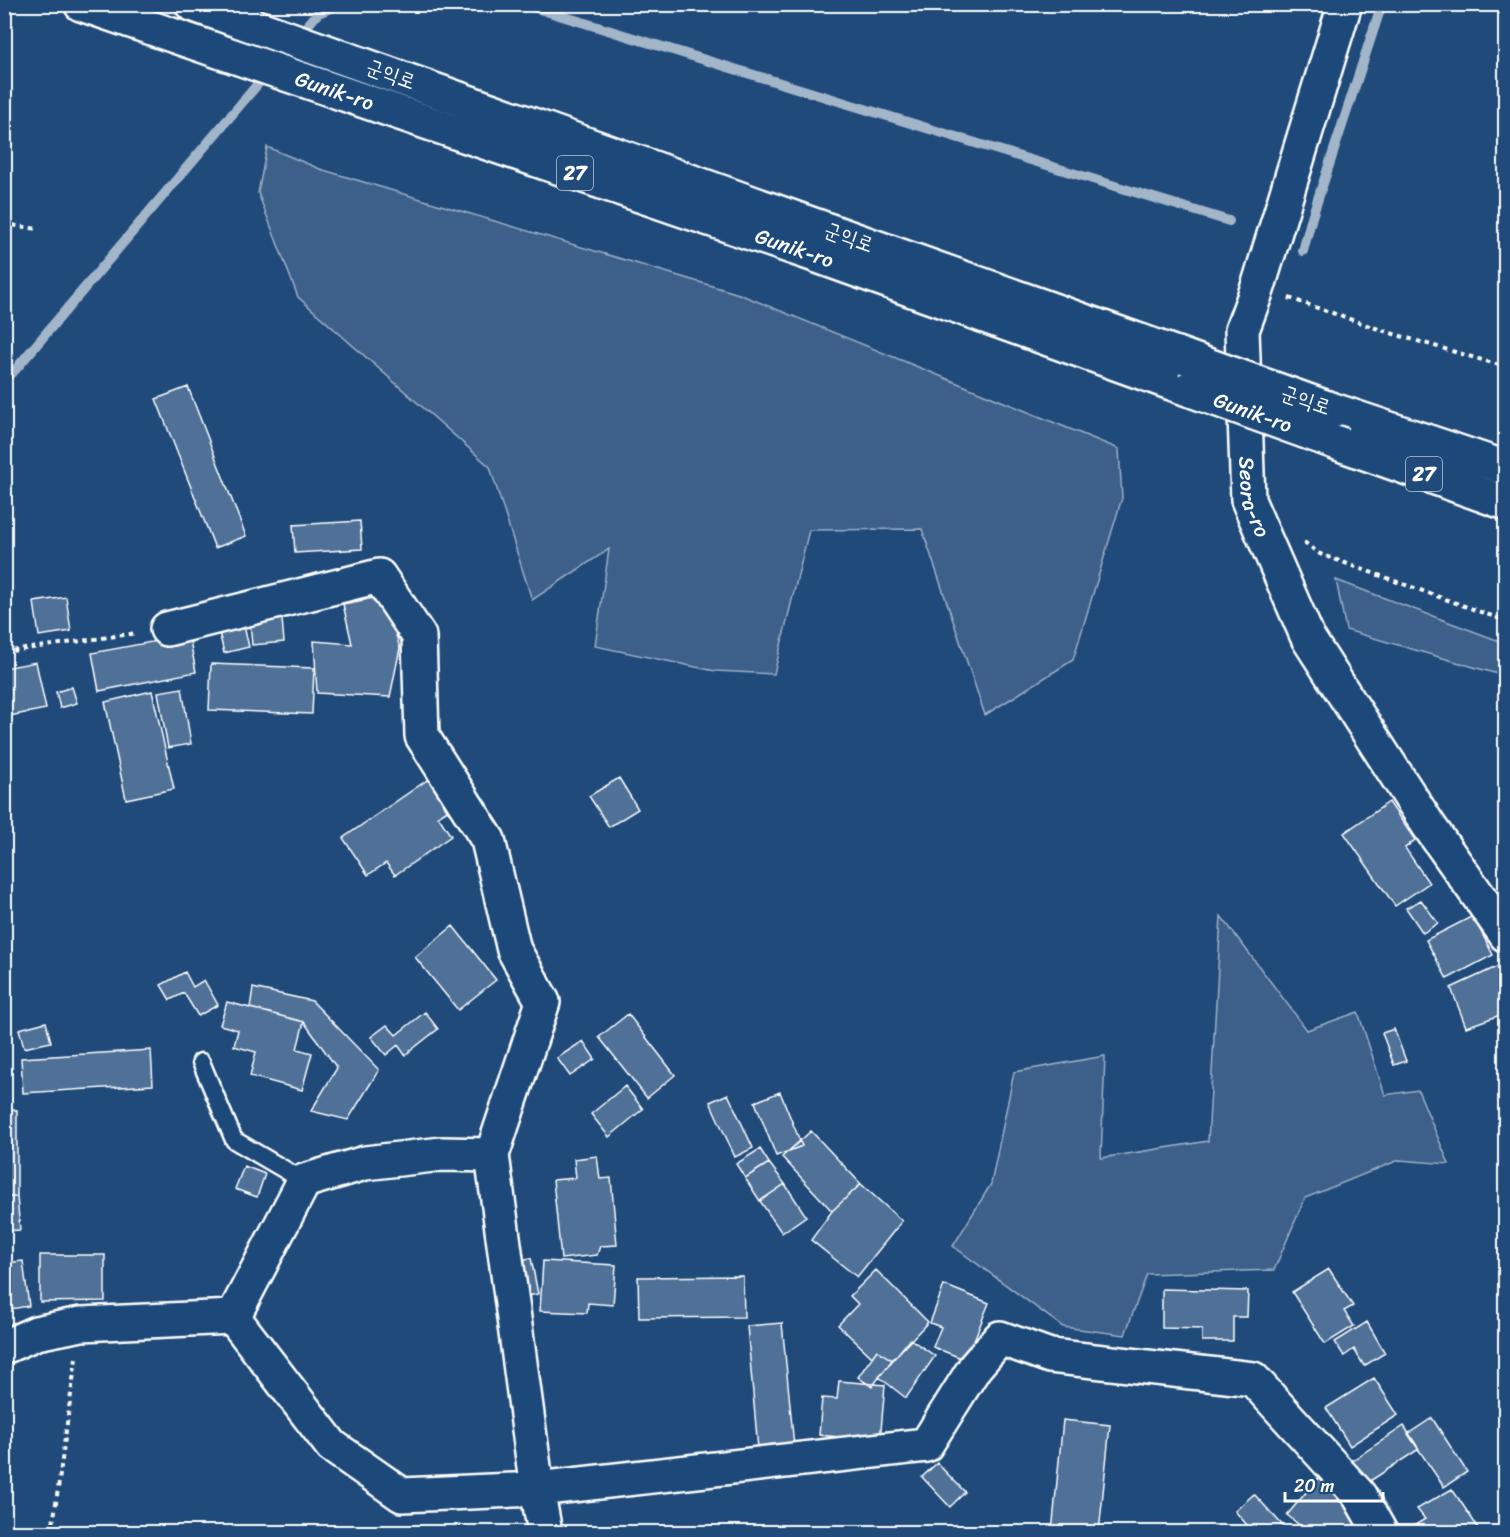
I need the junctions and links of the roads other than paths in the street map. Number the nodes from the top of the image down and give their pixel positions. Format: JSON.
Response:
{"nodes":[{"id":1,"x":81,"y":4,"type":"edge"},
{"id":2,"x":1345,"y":4,"type":"edge"},
{"id":3,"x":207,"y":9,"type":"edge"},
{"id":4,"x":1506,"y":468,"type":"edge"},
{"id":5,"x":1506,"y":503,"type":"edge"},
{"id":6,"x":167,"y":629,"type":"road end"},
{"id":7,"x":1506,"y":935,"type":"edge"},
{"id":8,"x":201,"y":1062,"type":"dead end"},
{"id":9,"x":492,"y":1155,"type":"junction"},
{"id":10,"x":304,"y":1181,"type":"junction"},
{"id":11,"x":233,"y":1317,"type":"junction"},
{"id":12,"x":4,"y":1347,"type":"edge"},
{"id":13,"x":537,"y":1489,"type":"junction"},
{"id":14,"x":545,"y":1533,"type":"edge"},
{"id":15,"x":1380,"y":1533,"type":"edge"}],
"edges":[{"from":1,"to":5,"type":"main road","name":"Gunik-ro","number":"27","bridge":true},
{"from":2,"to":7,"type":"main road","name":"Seora-ro"},
{"from":3,"to":4,"type":"main road","name":"군익로","bridge":true},
{"from":6,"to":9,"type":"main road"},
{"from":8,"to":10,"type":"lane"},
{"from":9,"to":10,"type":"main road"},
{"from":9,"to":13,"type":"main road"},
{"from":10,"to":11,"type":"main road"},
{"from":11,"to":12,"type":"main road"},
{"from":11,"to":13,"type":"main road"},
{"from":13,"to":14,"type":"main road"},
{"from":13,"to":15,"type":"main road"}]}
